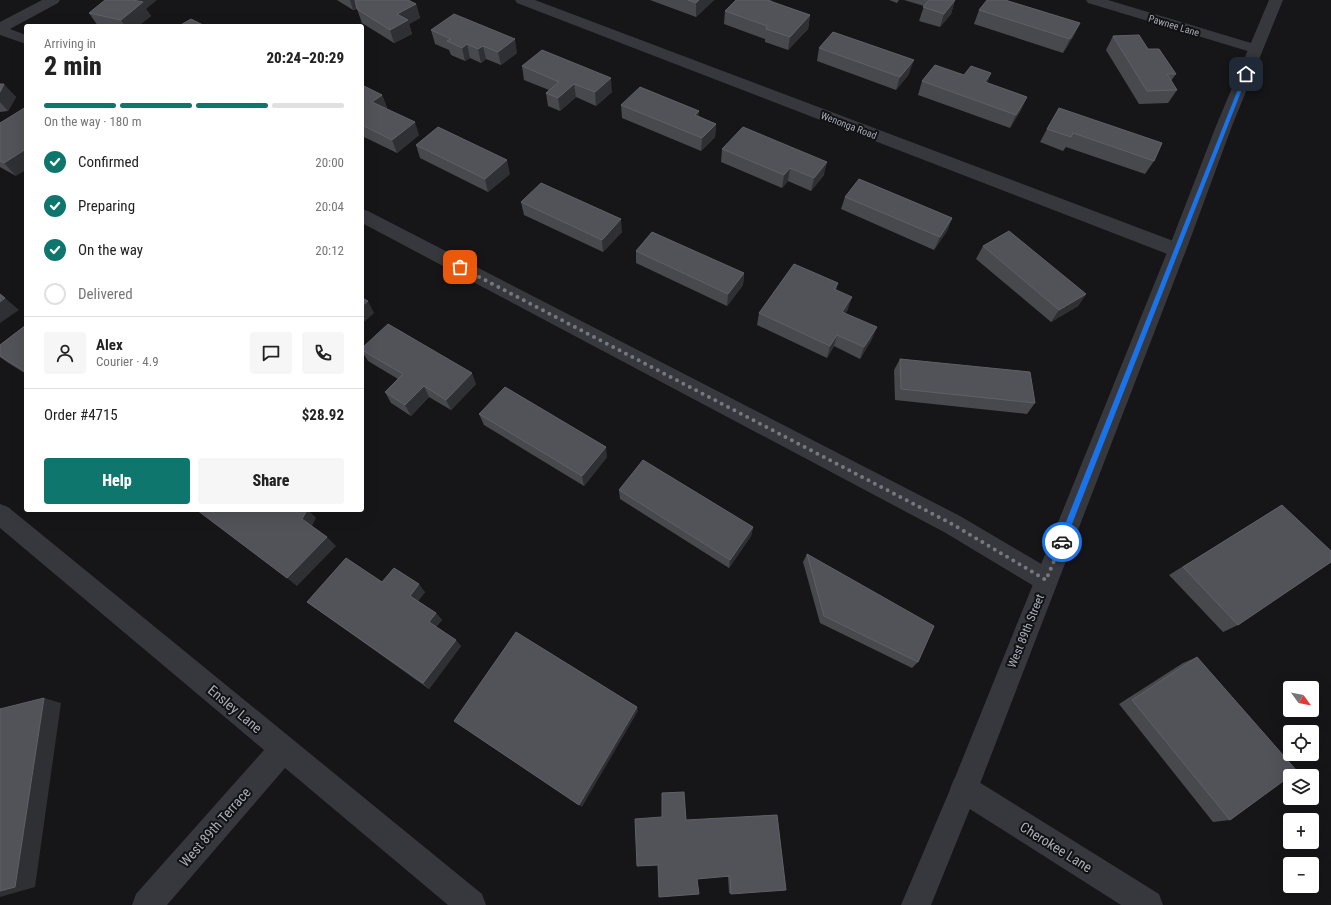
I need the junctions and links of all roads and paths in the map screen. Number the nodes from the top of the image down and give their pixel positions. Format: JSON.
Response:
{"nodes":[{"id":1,"x":53,"y":0,"type":"edge"},
{"id":2,"x":522,"y":0,"type":"edge"},
{"id":3,"x":1093,"y":0,"type":"edge"},
{"id":4,"x":1276,"y":0,"type":"edge"},
{"id":5,"x":0,"y":29,"type":"edge"},
{"id":6,"x":24,"y":39,"type":"edge"},
{"id":7,"x":1256,"y":49,"type":"junction"},
{"id":8,"x":364,"y":216,"type":"edge"},
{"id":9,"x":1177,"y":250,"type":"junction"},
{"id":10,"x":0,"y":514,"type":"edge"},
{"id":11,"x":1046,"y":580,"type":"junction"},
{"id":12,"x":283,"y":749,"type":"junction"},
{"id":13,"x":964,"y":789,"type":"junction"},
{"id":14,"x":147,"y":905,"type":"edge"},
{"id":15,"x":471,"y":905,"type":"edge"},
{"id":16,"x":916,"y":905,"type":"edge"},
{"id":17,"x":1148,"y":905,"type":"edge"}],
"edges":[{"from":1,"to":5,"type":"street"},
{"from":2,"to":9,"type":"street","name":"Wenonga Road"},
{"from":3,"to":7,"type":"street","name":"Pawnee Lane"},
{"from":4,"to":7,"type":"street","name":"West 89th Street"},
{"from":5,"to":6,"type":"street"},
{"from":7,"to":9,"type":"street","name":"West 89th Street"},
{"from":8,"to":11,"type":"street"},
{"from":9,"to":11,"type":"street","name":"West 89th Street"},
{"from":10,"to":12,"type":"street","name":"Ensley Lane"},
{"from":11,"to":13,"type":"street","name":"West 89th Street"},
{"from":12,"to":14,"type":"street","name":"West 89th Terrace"},
{"from":12,"to":15,"type":"street","name":"Ensley Lane"},
{"from":13,"to":16,"type":"street","name":"West 89th Street"},
{"from":13,"to":17,"type":"street","name":"Cherokee Lane"}]}
